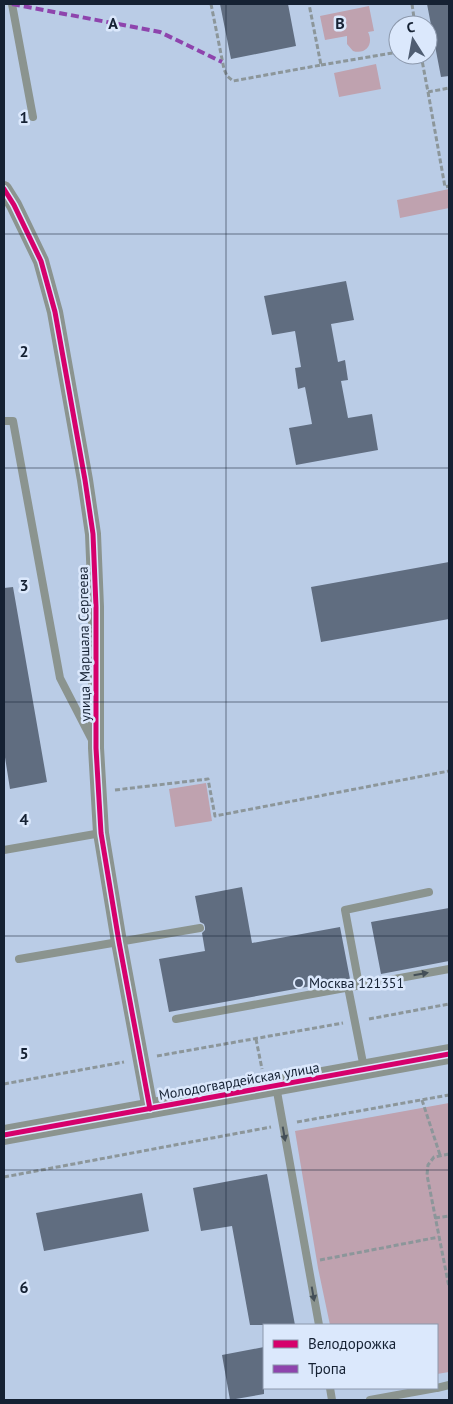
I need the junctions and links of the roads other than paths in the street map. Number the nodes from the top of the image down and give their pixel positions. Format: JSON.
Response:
{"nodes":[{"id":1,"x":4,"y":5,"type":"edge"},
{"id":2,"x":33,"y":117,"type":"dead end"},
{"id":3,"x":4,"y":189,"type":"edge"},
{"id":4,"x":4,"y":421,"type":"edge"},
{"id":5,"x":96,"y":748,"type":"junction"},
{"id":6,"x":101,"y":833,"type":"junction"},
{"id":7,"x":4,"y":850,"type":"edge"},
{"id":8,"x":429,"y":892,"type":"dead end"},
{"id":9,"x":200,"y":928,"type":"dead end"},
{"id":10,"x":120,"y":942,"type":"junction"},
{"id":11,"x":19,"y":960,"type":"dead end"},
{"id":12,"x":449,"y":969,"type":"edge"},
{"id":13,"x":359,"y":985,"type":"junction"},
{"id":14,"x":348,"y":987,"type":"junction"},
{"id":15,"x":176,"y":1020,"type":"dead end"},
{"id":16,"x":449,"y":1054,"type":"edge"},
{"id":17,"x":365,"y":1070,"type":"junction"},
{"id":18,"x":276,"y":1086,"type":"junction"},
{"id":19,"x":150,"y":1109,"type":"junction"},
{"id":20,"x":4,"y":1135,"type":"edge"},
{"id":21,"x":318,"y":1324,"type":"edge"},
{"id":22,"x":430,"y":1389,"type":"edge"},
{"id":23,"x":370,"y":1400,"type":"edge"}],
"edges":[{"from":1,"to":2,"type":"lane"},
{"from":3,"to":5,"type":"street","name":"улица Маршала Сергеева"},
{"from":4,"to":5,"type":"lane"},
{"from":5,"to":6,"type":"street","name":"улица Маршала Сергеева"},
{"from":6,"to":7,"type":"lane"},
{"from":6,"to":10,"type":"street","name":"улица Маршала Сергеева"},
{"from":8,"to":13,"type":"lane"},
{"from":9,"to":10,"type":"lane"},
{"from":10,"to":11,"type":"lane"},
{"from":10,"to":19,"type":"street","name":"улица Маршала Сергеева"},
{"from":13,"to":12,"type":"lane","one_way":true},
{"from":13,"to":14,"type":"lane"},
{"from":14,"to":15,"type":"lane"},
{"from":14,"to":17,"type":"lane"},
{"from":16,"to":17,"type":"street","name":"Молодогвардейская улица"},
{"from":17,"to":18,"type":"street","name":"Молодогвардейская улица"},
{"from":18,"to":19,"type":"street","name":"Молодогвардейская улица"},
{"from":18,"to":21,"type":"lane","one_way":true},
{"from":19,"to":20,"type":"street","name":"Молодогвардейская улица"},
{"from":22,"to":23,"type":"lane"}]}
